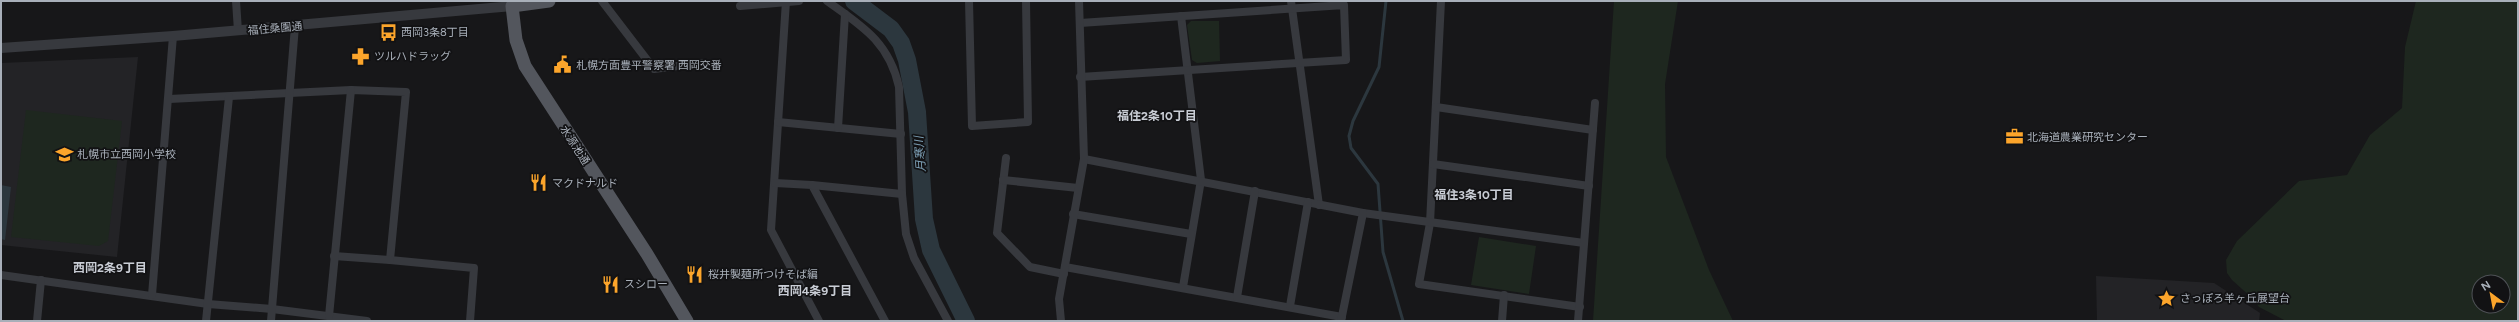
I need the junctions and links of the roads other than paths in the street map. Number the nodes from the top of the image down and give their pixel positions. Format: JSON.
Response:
{"nodes":[{"id":1,"x":236,"y":1,"type":"edge"},
{"id":2,"x":549,"y":1,"type":"edge"},
{"id":3,"x":602,"y":1,"type":"edge"},
{"id":4,"x":799,"y":1,"type":"edge"},
{"id":5,"x":826,"y":1,"type":"edge"},
{"id":6,"x":968,"y":1,"type":"edge"},
{"id":7,"x":1026,"y":1,"type":"edge"},
{"id":8,"x":1079,"y":1,"type":"edge"},
{"id":9,"x":1441,"y":1,"type":"edge"},
{"id":10,"x":786,"y":2,"type":"edge"},
{"id":11,"x":512,"y":4,"type":"edge"},
{"id":12,"x":1292,"y":5,"type":"edge"},
{"id":13,"x":740,"y":6,"type":"dead end"},
{"id":14,"x":845,"y":14,"type":"junction"},
{"id":15,"x":1181,"y":16,"type":"junction"},
{"id":16,"x":1080,"y":23,"type":"junction"},
{"id":17,"x":295,"y":26,"type":"junction"},
{"id":18,"x":238,"y":31,"type":"junction"},
{"id":19,"x":173,"y":36,"type":"junction"},
{"id":20,"x":1,"y":48,"type":"edge"},
{"id":21,"x":701,"y":63,"type":"dead end"},
{"id":22,"x":1299,"y":63,"type":"junction"},
{"id":23,"x":1188,"y":71,"type":"junction"},
{"id":24,"x":1080,"y":77,"type":"junction"},
{"id":25,"x":351,"y":90,"type":"junction"},
{"id":26,"x":290,"y":94,"type":"junction"},
{"id":27,"x":229,"y":96,"type":"junction"},
{"id":28,"x":169,"y":99,"type":"junction"},
{"id":29,"x":1595,"y":103,"type":"dead end"},
{"id":30,"x":1436,"y":107,"type":"junction"},
{"id":31,"x":778,"y":122,"type":"junction"},
{"id":32,"x":838,"y":128,"type":"junction"},
{"id":33,"x":1593,"y":130,"type":"junction"},
{"id":34,"x":901,"y":134,"type":"junction"},
{"id":35,"x":1006,"y":158,"type":"dead end"},
{"id":36,"x":1084,"y":159,"type":"junction"},
{"id":37,"x":1433,"y":164,"type":"junction"},
{"id":38,"x":1003,"y":180,"type":"junction"},
{"id":39,"x":1201,"y":180,"type":"junction"},
{"id":40,"x":775,"y":182,"type":"junction"},
{"id":41,"x":812,"y":185,"type":"junction"},
{"id":42,"x":1589,"y":186,"type":"junction"},
{"id":43,"x":1078,"y":188,"type":"junction"},
{"id":44,"x":1255,"y":191,"type":"junction"},
{"id":45,"x":902,"y":194,"type":"junction"},
{"id":46,"x":1308,"y":202,"type":"junction"},
{"id":47,"x":1319,"y":205,"type":"junction"},
{"id":48,"x":1362,"y":213,"type":"junction"},
{"id":49,"x":1073,"y":214,"type":"junction"},
{"id":50,"x":1430,"y":223,"type":"junction"},
{"id":51,"x":1191,"y":234,"type":"junction"},
{"id":52,"x":1584,"y":243,"type":"junction"},
{"id":53,"x":334,"y":256,"type":"junction"},
{"id":54,"x":390,"y":260,"type":"junction"},
{"id":55,"x":1064,"y":271,"type":"junction"},
{"id":56,"x":1,"y":275,"type":"edge"},
{"id":57,"x":41,"y":280,"type":"junction"},
{"id":58,"x":1183,"y":287,"type":"junction"},
{"id":59,"x":152,"y":295,"type":"junction"},
{"id":60,"x":1504,"y":296,"type":"junction"},
{"id":61,"x":1237,"y":297,"type":"junction"},
{"id":62,"x":208,"y":304,"type":"junction"},
{"id":63,"x":1290,"y":306,"type":"junction"},
{"id":64,"x":1580,"y":307,"type":"junction"},
{"id":65,"x":272,"y":309,"type":"junction"},
{"id":66,"x":329,"y":316,"type":"junction"},
{"id":67,"x":1342,"y":319,"type":"edge"},
{"id":68,"x":1057,"y":320,"type":"edge"},
{"id":69,"x":37,"y":321,"type":"edge"},
{"id":70,"x":206,"y":321,"type":"edge"},
{"id":71,"x":270,"y":321,"type":"edge"},
{"id":72,"x":367,"y":321,"type":"edge"},
{"id":73,"x":470,"y":321,"type":"edge"},
{"id":74,"x":687,"y":321,"type":"edge"},
{"id":75,"x":819,"y":321,"type":"edge"},
{"id":76,"x":885,"y":321,"type":"edge"},
{"id":77,"x":948,"y":321,"type":"edge"},
{"id":78,"x":1502,"y":321,"type":"edge"},
{"id":79,"x":1578,"y":321,"type":"edge"}],
"edges":[{"from":1,"to":18,"type":"street"},
{"from":2,"to":11,"type":"main road","name":"福住桑園通"},
{"from":3,"to":21,"type":"street"},
{"from":4,"to":10,"type":"street"},
{"from":5,"to":14,"type":"street"},
{"from":6,"to":7,"type":"street"},
{"from":8,"to":16,"type":"street"},
{"from":9,"to":30,"type":"street"},
{"from":10,"to":13,"type":"street"},
{"from":10,"to":31,"type":"street"},
{"from":11,"to":17,"type":"street","name":"福住桑園通"},
{"from":11,"to":74,"type":"main road","name":"水源池通"},
{"from":12,"to":15,"type":"street"},
{"from":12,"to":22,"type":"street"},
{"from":12,"to":22,"type":"street"},
{"from":14,"to":32,"type":"street"},
{"from":14,"to":34,"type":"street"},
{"from":15,"to":16,"type":"street"},
{"from":15,"to":23,"type":"street"},
{"from":16,"to":24,"type":"street"},
{"from":17,"to":18,"type":"street","name":"福住桑園通"},
{"from":17,"to":26,"type":"street"},
{"from":18,"to":19,"type":"street","name":"福住桑園通"},
{"from":19,"to":20,"type":"street","name":"福住桑園通"},
{"from":19,"to":28,"type":"street"},
{"from":22,"to":23,"type":"street"},
{"from":22,"to":47,"type":"street"},
{"from":23,"to":24,"type":"street"},
{"from":23,"to":39,"type":"street"},
{"from":24,"to":36,"type":"street"},
{"from":25,"to":26,"type":"street"},
{"from":25,"to":53,"type":"street"},
{"from":25,"to":54,"type":"street"},
{"from":26,"to":27,"type":"street"},
{"from":26,"to":65,"type":"street"},
{"from":27,"to":28,"type":"street"},
{"from":27,"to":62,"type":"street"},
{"from":28,"to":59,"type":"street"},
{"from":29,"to":33,"type":"street"},
{"from":30,"to":33,"type":"street"},
{"from":30,"to":37,"type":"street"},
{"from":31,"to":32,"type":"street"},
{"from":31,"to":40,"type":"street"},
{"from":32,"to":34,"type":"street"},
{"from":33,"to":42,"type":"street"},
{"from":34,"to":45,"type":"street"},
{"from":35,"to":38,"type":"street"},
{"from":36,"to":39,"type":"street"},
{"from":36,"to":43,"type":"street"},
{"from":37,"to":42,"type":"street"},
{"from":37,"to":50,"type":"street"},
{"from":38,"to":43,"type":"street"},
{"from":38,"to":55,"type":"street"},
{"from":39,"to":44,"type":"street"},
{"from":39,"to":51,"type":"street"},
{"from":40,"to":41,"type":"street"},
{"from":40,"to":75,"type":"street"},
{"from":41,"to":45,"type":"street"},
{"from":41,"to":76,"type":"street"},
{"from":42,"to":52,"type":"street"},
{"from":43,"to":49,"type":"street"},
{"from":44,"to":46,"type":"street"},
{"from":44,"to":61,"type":"street"},
{"from":45,"to":77,"type":"street"},
{"from":46,"to":47,"type":"street"},
{"from":46,"to":63,"type":"street"},
{"from":47,"to":48,"type":"street"},
{"from":48,"to":50,"type":"street"},
{"from":48,"to":67,"type":"street"},
{"from":49,"to":51,"type":"street"},
{"from":49,"to":55,"type":"street"},
{"from":50,"to":52,"type":"street"},
{"from":50,"to":60,"type":"street"},
{"from":51,"to":58,"type":"street"},
{"from":52,"to":64,"type":"street"},
{"from":53,"to":54,"type":"street"},
{"from":53,"to":66,"type":"street"},
{"from":54,"to":73,"type":"street"},
{"from":55,"to":58,"type":"street"},
{"from":55,"to":68,"type":"street"},
{"from":56,"to":57,"type":"street"},
{"from":57,"to":59,"type":"street"},
{"from":57,"to":69,"type":"street"},
{"from":58,"to":61,"type":"street"},
{"from":59,"to":62,"type":"street"},
{"from":60,"to":64,"type":"street"},
{"from":60,"to":78,"type":"street"},
{"from":61,"to":63,"type":"street"},
{"from":62,"to":65,"type":"street"},
{"from":62,"to":70,"type":"street"},
{"from":63,"to":67,"type":"street"},
{"from":64,"to":79,"type":"street"},
{"from":65,"to":66,"type":"street"},
{"from":65,"to":71,"type":"street"},
{"from":66,"to":72,"type":"street"}]}
